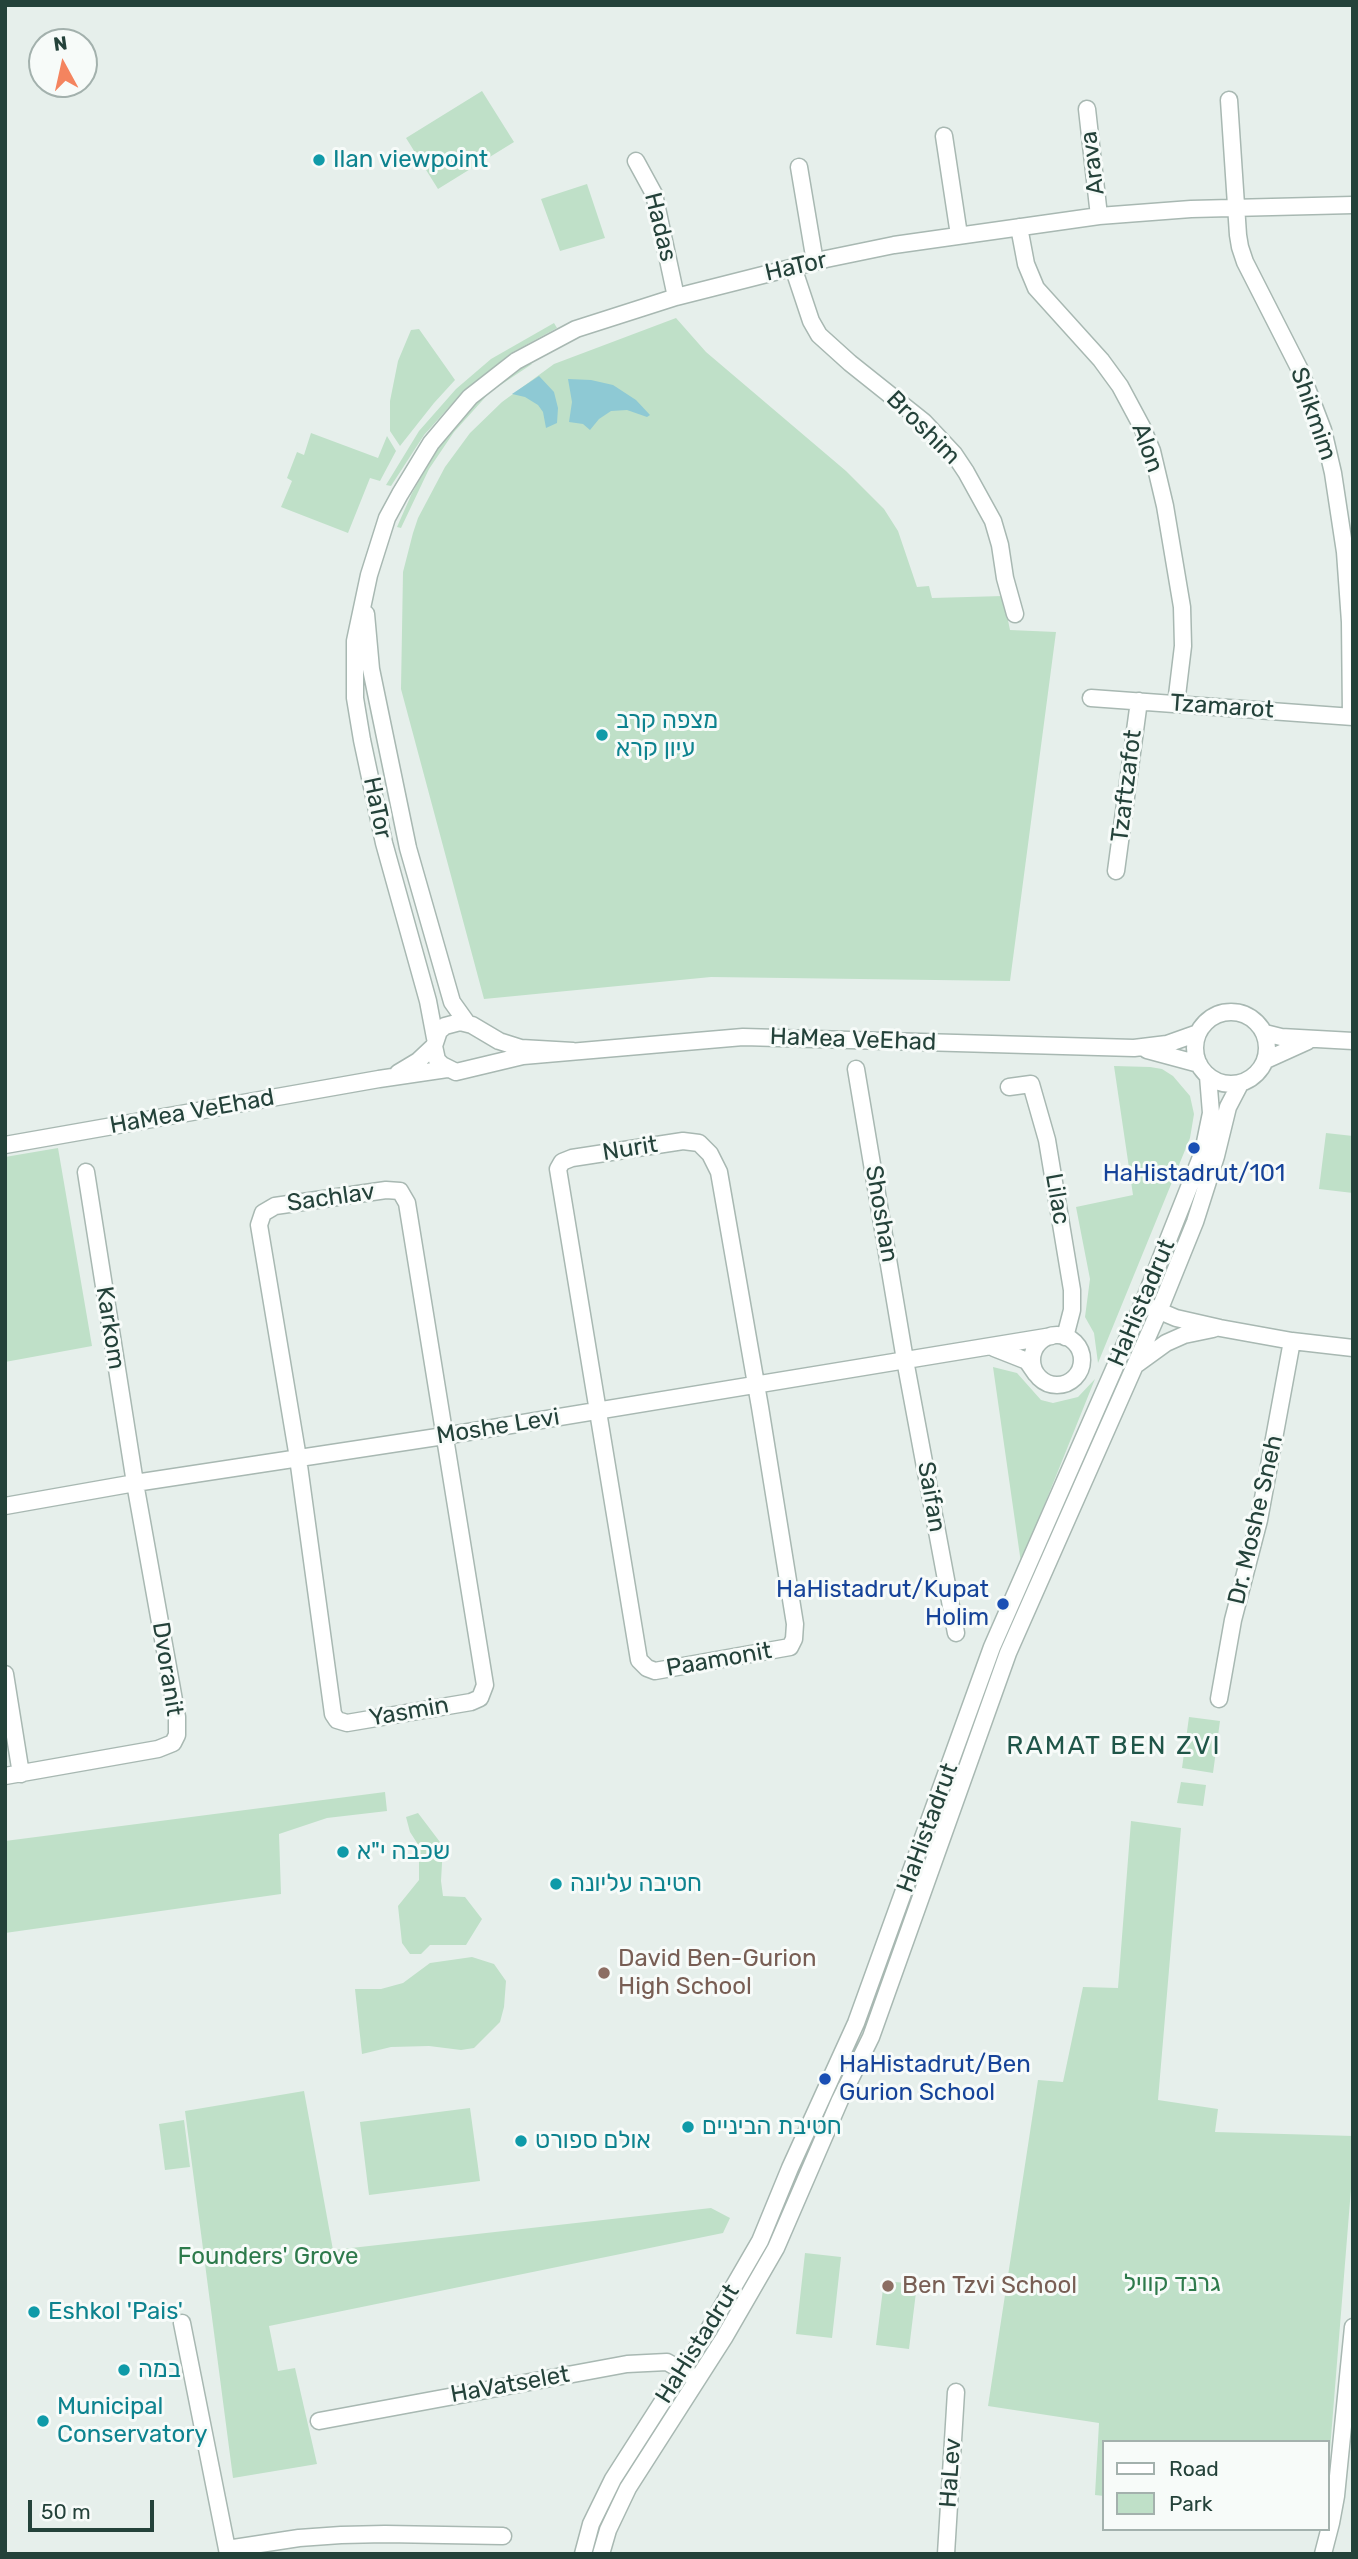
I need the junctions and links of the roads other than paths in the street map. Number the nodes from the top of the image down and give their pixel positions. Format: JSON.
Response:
{"nodes":[{"id":1,"x":1229,"y":100,"type":"dead end"},
{"id":2,"x":1087,"y":109,"type":"dead end"},
{"id":3,"x":944,"y":136,"type":"dead end"},
{"id":4,"x":636,"y":161,"type":"dead end"},
{"id":5,"x":799,"y":167,"type":"dead end"},
{"id":6,"x":1353,"y":205,"type":"edge"},
{"id":7,"x":1236,"y":208,"type":"junction"},
{"id":8,"x":1099,"y":216,"type":"junction"},
{"id":9,"x":1019,"y":227,"type":"junction"},
{"id":10,"x":959,"y":235,"type":"junction"},
{"id":11,"x":815,"y":262,"type":"junction"},
{"id":12,"x":793,"y":267,"type":"junction"},
{"id":13,"x":676,"y":297,"type":"junction"},
{"id":14,"x":369,"y":575,"type":"junction"},
{"id":15,"x":1015,"y":614,"type":"dead end"},
{"id":16,"x":1091,"y":698,"type":"dead end"},
{"id":17,"x":1139,"y":701,"type":"junction"},
{"id":18,"x":1176,"y":704,"type":"junction"},
{"id":19,"x":1352,"y":717,"type":"edge"},
{"id":20,"x":1116,"y":871,"type":"dead end"},
{"id":21,"x":472,"y":1026,"type":"junction"},
{"id":22,"x":1198,"y":1033,"type":"junction"},
{"id":23,"x":1265,"y":1033,"type":"junction"},
{"id":24,"x":1315,"y":1037,"type":"junction"},
{"id":25,"x":1353,"y":1041,"type":"edge"},
{"id":26,"x":434,"y":1042,"type":"junction"},
{"id":27,"x":1134,"y":1048,"type":"junction"},
{"id":28,"x":573,"y":1051,"type":"junction"},
{"id":29,"x":1266,"y":1060,"type":"junction"},
{"id":30,"x":472,"y":1068,"type":"junction"},
{"id":31,"x":447,"y":1069,"type":"junction"},
{"id":32,"x":856,"y":1069,"type":"dead end"},
{"id":33,"x":1203,"y":1070,"type":"junction"},
{"id":34,"x":379,"y":1079,"type":"junction"},
{"id":35,"x":1240,"y":1084,"type":"junction"},
{"id":36,"x":1009,"y":1087,"type":"dead end"},
{"id":37,"x":5,"y":1145,"type":"edge"},
{"id":38,"x":86,"y":1172,"type":"dead end"},
{"id":39,"x":1143,"y":1303,"type":"junction"},
{"id":40,"x":1158,"y":1311,"type":"junction"},
{"id":41,"x":1220,"y":1328,"type":"junction"},
{"id":42,"x":1058,"y":1336,"type":"junction"},
{"id":43,"x":1292,"y":1341,"type":"junction"},
{"id":44,"x":991,"y":1348,"type":"junction"},
{"id":45,"x":1353,"y":1348,"type":"edge"},
{"id":46,"x":905,"y":1360,"type":"junction"},
{"id":47,"x":1135,"y":1366,"type":"junction"},
{"id":48,"x":1037,"y":1375,"type":"junction"},
{"id":49,"x":757,"y":1385,"type":"junction"},
{"id":50,"x":598,"y":1410,"type":"junction"},
{"id":51,"x":444,"y":1436,"type":"junction"},
{"id":52,"x":298,"y":1458,"type":"junction"},
{"id":53,"x":135,"y":1483,"type":"junction"},
{"id":54,"x":5,"y":1506,"type":"edge"},
{"id":55,"x":956,"y":1633,"type":"dead end"},
{"id":56,"x":6,"y":1680,"type":"edge"},
{"id":57,"x":1219,"y":1699,"type":"dead end"},
{"id":58,"x":13,"y":1775,"type":"edge"},
{"id":59,"x":182,"y":2323,"type":"dead end"},
{"id":60,"x":1353,"y":2327,"type":"edge"},
{"id":61,"x":683,"y":2371,"type":"junction"},
{"id":62,"x":698,"y":2379,"type":"junction"},
{"id":63,"x":956,"y":2392,"type":"dead end"},
{"id":64,"x":319,"y":2421,"type":"dead end"},
{"id":65,"x":1330,"y":2526,"type":"edge"},
{"id":66,"x":1329,"y":2531,"type":"edge"},
{"id":67,"x":503,"y":2536,"type":"dead end"},
{"id":68,"x":228,"y":2551,"type":"edge"},
{"id":69,"x":583,"y":2554,"type":"edge"},
{"id":70,"x":601,"y":2554,"type":"edge"},
{"id":71,"x":946,"y":2554,"type":"edge"},
{"id":72,"x":1322,"y":2554,"type":"edge"}],
"edges":[{"from":1,"to":7,"type":"street","name":"Shikmim"},
{"from":2,"to":8,"type":"street","name":"Arava"},
{"from":3,"to":10,"type":"street"},
{"from":4,"to":13,"type":"street","name":"Hadas"},
{"from":5,"to":11,"type":"street"},
{"from":6,"to":7,"type":"street","name":"HaTor"},
{"from":7,"to":8,"type":"street","name":"HaTor"},
{"from":7,"to":19,"type":"street","name":"Shikmim"},
{"from":8,"to":9,"type":"street","name":"HaTor"},
{"from":9,"to":10,"type":"street","name":"HaTor"},
{"from":9,"to":18,"type":"street","name":"Alon"},
{"from":10,"to":11,"type":"street","name":"HaTor"},
{"from":11,"to":12,"type":"street","name":"HaTor"},
{"from":12,"to":13,"type":"street","name":"HaTor"},
{"from":12,"to":15,"type":"street","name":"Broshim"},
{"from":13,"to":14,"type":"street","name":"HaTor"},
{"from":14,"to":21,"type":"street","name":"HaTor"},
{"from":14,"to":26,"type":"street","name":"HaTor"},
{"from":16,"to":17,"type":"street","name":"Tzamarot"},
{"from":17,"to":18,"type":"street","name":"Tzamarot"},
{"from":17,"to":20,"type":"street","name":"Tzaftzafot"},
{"from":18,"to":19,"type":"street","name":"Tzamarot"},
{"from":21,"to":26,"type":"street"},
{"from":21,"to":28,"type":"street","name":"HaMea VeEhad"},
{"from":21,"to":30,"type":"street"},
{"from":22,"to":23,"type":"street"},
{"from":22,"to":27,"type":"street","name":"HaMea VeEhad"},
{"from":22,"to":33,"type":"street"},
{"from":23,"to":24,"type":"street"},
{"from":23,"to":29,"type":"street"},
{"from":24,"to":25,"type":"street"},
{"from":24,"to":29,"type":"street"},
{"from":26,"to":31,"type":"street"},
{"from":26,"to":34,"type":"street","name":"HaMea VeEhad"},
{"from":27,"to":28,"type":"street","name":"HaMea VeEhad"},
{"from":27,"to":33,"type":"street","name":"HaMea VeEhad"},
{"from":28,"to":30,"type":"street","name":"HaMea VeEhad"},
{"from":29,"to":35,"type":"street"},
{"from":30,"to":31,"type":"street"},
{"from":31,"to":34,"type":"street","name":"HaMea VeEhad"},
{"from":32,"to":46,"type":"street","name":"Shoshan"},
{"from":33,"to":35,"type":"street"},
{"from":33,"to":39,"type":"street","name":"HaHistadrut"},
{"from":34,"to":37,"type":"street","name":"HaMea VeEhad"},
{"from":35,"to":40,"type":"street","name":"HaHistadrut"},
{"from":36,"to":42,"type":"street","name":"Lilac"},
{"from":38,"to":53,"type":"street","name":"Karkom"},
{"from":39,"to":40,"type":"street"},
{"from":39,"to":61,"type":"street","name":"HaHistadrut"},
{"from":40,"to":41,"type":"street"},
{"from":40,"to":47,"type":"street","name":"HaHistadrut"},
{"from":41,"to":43,"type":"street"},
{"from":41,"to":47,"type":"street"},
{"from":42,"to":44,"type":"street","name":"Moshe Levi"},
{"from":42,"to":48,"type":"street"},
{"from":42,"to":48,"type":"street"},
{"from":43,"to":45,"type":"street"},
{"from":43,"to":57,"type":"street","name":"Dr. Moshe Sneh"},
{"from":44,"to":46,"type":"street","name":"Moshe Levi"},
{"from":44,"to":48,"type":"street","name":"Moshe Levi"},
{"from":46,"to":49,"type":"street","name":"Moshe Levi"},
{"from":46,"to":55,"type":"street","name":"Saifan"},
{"from":47,"to":62,"type":"street","name":"HaHistadrut"},
{"from":49,"to":50,"type":"street","name":"Moshe Levi"},
{"from":49,"to":50,"type":"street","name":"Nurit"},
{"from":49,"to":50,"type":"street","name":"Paamonit"},
{"from":50,"to":51,"type":"street","name":"Moshe Levi"},
{"from":51,"to":52,"type":"street","name":"Moshe Levi"},
{"from":51,"to":52,"type":"street","name":"Sachlav"},
{"from":51,"to":52,"type":"street","name":"Yasmin"},
{"from":52,"to":53,"type":"street","name":"Moshe Levi"},
{"from":53,"to":54,"type":"street","name":"Moshe Levi"},
{"from":53,"to":58,"type":"street","name":"Dvoranit"},
{"from":56,"to":58,"type":"street","name":"Dvoranit"},
{"from":59,"to":68,"type":"street"},
{"from":60,"to":65,"type":"street"},
{"from":61,"to":62,"type":"street","name":"HaVatselet"},
{"from":61,"to":64,"type":"street","name":"HaVatselet"},
{"from":61,"to":69,"type":"street","name":"HaHistadrut"},
{"from":62,"to":70,"type":"street","name":"HaHistadrut"},
{"from":63,"to":71,"type":"street","name":"HaLev"},
{"from":66,"to":72,"type":"street"},
{"from":67,"to":68,"type":"street"}]}
